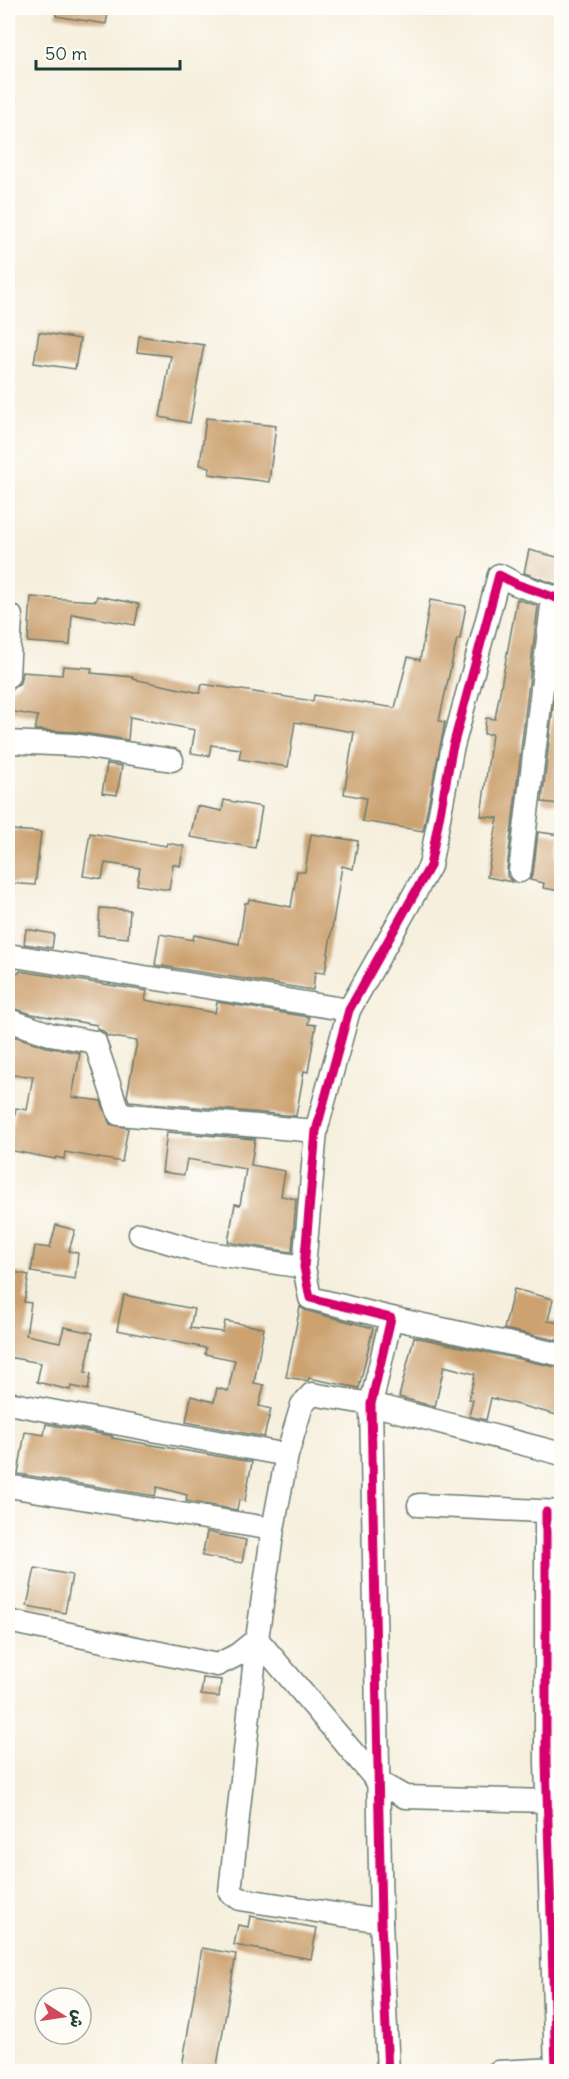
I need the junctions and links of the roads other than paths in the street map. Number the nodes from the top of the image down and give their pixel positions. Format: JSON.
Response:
{"nodes":[{"id":1,"x":557,"y":599,"type":"edge"},
{"id":2,"x":11,"y":616,"type":"dead end"},
{"id":3,"x":8,"y":676,"type":"edge"},
{"id":4,"x":8,"y":742,"type":"edge"},
{"id":5,"x":172,"y":759,"type":"dead end"},
{"id":6,"x":520,"y":872,"type":"dead end"},
{"id":7,"x":8,"y":955,"type":"edge"},
{"id":8,"x":349,"y":1010,"type":"junction"},
{"id":9,"x":8,"y":1020,"type":"edge"},
{"id":10,"x":316,"y":1131,"type":"junction"},
{"id":11,"x":140,"y":1234,"type":"dead end"},
{"id":12,"x":304,"y":1267,"type":"junction"},
{"id":13,"x":391,"y":1318,"type":"junction"},
{"id":14,"x":561,"y":1355,"type":"edge"},
{"id":15,"x":8,"y":1403,"type":"edge"},
{"id":16,"x":371,"y":1404,"type":"junction"},
{"id":17,"x":561,"y":1454,"type":"edge"},
{"id":18,"x":287,"y":1455,"type":"junction"},
{"id":19,"x":8,"y":1485,"type":"edge"},
{"id":20,"x":419,"y":1505,"type":"dead end"},
{"id":21,"x":554,"y":1512,"type":"edge"},
{"id":22,"x":273,"y":1529,"type":"junction"},
{"id":23,"x":8,"y":1621,"type":"edge"},
{"id":24,"x":257,"y":1639,"type":"junction"},
{"id":25,"x":554,"y":1726,"type":"edge"},
{"id":26,"x":554,"y":1761,"type":"edge"},
{"id":27,"x":378,"y":1782,"type":"junction"},
{"id":28,"x":547,"y":1801,"type":"junction"},
{"id":29,"x":555,"y":1843,"type":"edge"},
{"id":30,"x":556,"y":1880,"type":"edge"},
{"id":31,"x":381,"y":1921,"type":"junction"},
{"id":32,"x":559,"y":2068,"type":"edge"},
{"id":33,"x":388,"y":2072,"type":"edge"},
{"id":34,"x":498,"y":2072,"type":"edge"}],
"edges":[{"from":1,"to":6,"type":"street"},
{"from":1,"to":8,"type":"street"},
{"from":2,"to":3,"type":"street"},
{"from":4,"to":5,"type":"street"},
{"from":7,"to":8,"type":"street"},
{"from":8,"to":10,"type":"street"},
{"from":9,"to":10,"type":"street"},
{"from":10,"to":12,"type":"street"},
{"from":11,"to":12,"type":"street"},
{"from":12,"to":13,"type":"street"},
{"from":13,"to":14,"type":"street"},
{"from":13,"to":16,"type":"street"},
{"from":15,"to":18,"type":"street"},
{"from":16,"to":17,"type":"street"},
{"from":16,"to":18,"type":"street"},
{"from":16,"to":27,"type":"street"},
{"from":18,"to":22,"type":"street"},
{"from":19,"to":22,"type":"street"},
{"from":20,"to":21,"type":"street"},
{"from":21,"to":25,"type":"street"},
{"from":22,"to":24,"type":"street"},
{"from":23,"to":24,"type":"street"},
{"from":24,"to":27,"type":"street"},
{"from":24,"to":31,"type":"street"},
{"from":25,"to":26,"type":"street"},
{"from":26,"to":28,"type":"street"},
{"from":27,"to":28,"type":"street"},
{"from":27,"to":31,"type":"street"},
{"from":28,"to":29,"type":"street"},
{"from":29,"to":30,"type":"street"},
{"from":30,"to":32,"type":"street"},
{"from":31,"to":33,"type":"street"},
{"from":32,"to":34,"type":"street"}]}
